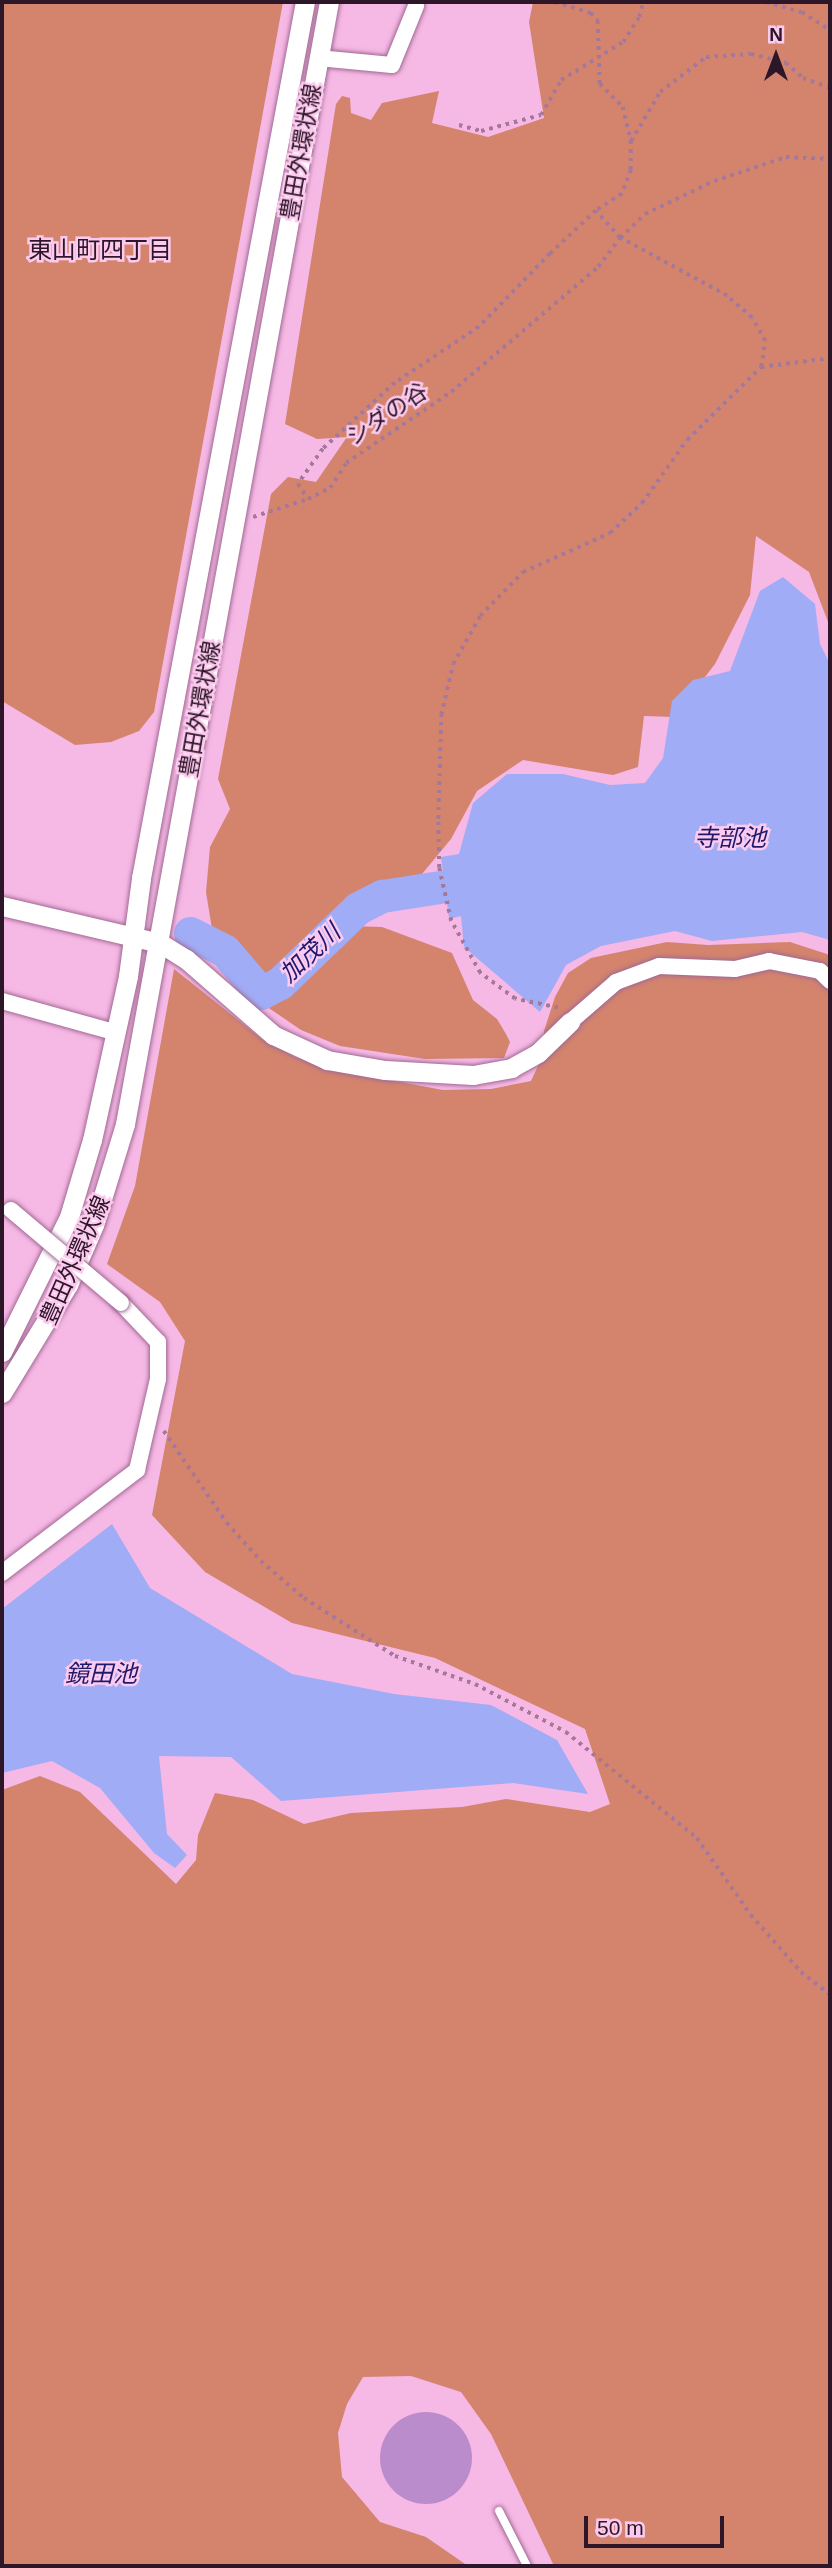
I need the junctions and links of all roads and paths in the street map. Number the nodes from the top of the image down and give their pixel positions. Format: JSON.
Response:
{"nodes":[{"id":1,"x":305,"y":2,"type":"edge"},
{"id":2,"x":328,"y":2,"type":"edge"},
{"id":3,"x":555,"y":2,"type":"edge"},
{"id":4,"x":644,"y":2,"type":"edge"},
{"id":5,"x":766,"y":2,"type":"edge"},
{"id":6,"x":416,"y":6,"type":"dead end"},
{"id":7,"x":830,"y":30,"type":"edge"},
{"id":8,"x":318,"y":58,"type":"junction"},
{"id":9,"x":597,"y":60,"type":"junction"},
{"id":10,"x":830,"y":88,"type":"edge"},
{"id":11,"x":459,"y":125,"type":"dead end"},
{"id":12,"x":631,"y":141,"type":"junction"},
{"id":13,"x":830,"y":159,"type":"edge"},
{"id":14,"x":596,"y":211,"type":"junction"},
{"id":15,"x":620,"y":238,"type":"junction"},
{"id":16,"x":830,"y":358,"type":"edge"},
{"id":17,"x":761,"y":367,"type":"junction"},
{"id":18,"x":308,"y":499,"type":"junction"},
{"id":19,"x":251,"y":517,"type":"dead end"},
{"id":20,"x":2,"y":906,"type":"edge"},
{"id":21,"x":133,"y":933,"type":"junction"},
{"id":22,"x":160,"y":943,"type":"junction"},
{"id":23,"x":830,"y":981,"type":"edge"},
{"id":24,"x":2,"y":1001,"type":"edge"},
{"id":25,"x":570,"y":1021,"type":"junction"},
{"id":26,"x":114,"y":1032,"type":"junction"},
{"id":27,"x":7,"y":1206,"type":"edge"},
{"id":28,"x":2,"y":1352,"type":"edge"},
{"id":29,"x":2,"y":1393,"type":"edge"},
{"id":30,"x":152,"y":1411,"type":"junction"},
{"id":31,"x":2,"y":1573,"type":"edge"},
{"id":32,"x":830,"y":1995,"type":"edge"},
{"id":33,"x":499,"y":2511,"type":"dead end"},
{"id":34,"x":527,"y":2566,"type":"edge"}],
"edges":[{"from":1,"to":21,"type":"street","name":"豊田外環状線"},
{"from":2,"to":8,"type":"street","name":"豊田外環状線"},
{"from":3,"to":9,"type":"path"},
{"from":4,"to":9,"type":"path"},
{"from":5,"to":7,"type":"path"},
{"from":6,"to":8,"type":"street"},
{"from":8,"to":22,"type":"street","name":"豊田外環状線"},
{"from":9,"to":11,"type":"path"},
{"from":9,"to":12,"type":"path"},
{"from":10,"to":12,"type":"path"},
{"from":12,"to":14,"type":"path"},
{"from":13,"to":15,"type":"path","name":"シダの谷"},
{"from":14,"to":15,"type":"path"},
{"from":14,"to":18,"type":"path","name":"シダの谷"},
{"from":15,"to":17,"type":"path"},
{"from":15,"to":18,"type":"path","name":"シダの谷"},
{"from":16,"to":17,"type":"path"},
{"from":17,"to":25,"type":"path"},
{"from":18,"to":19,"type":"path"},
{"from":20,"to":21,"type":"street"},
{"from":21,"to":22,"type":"street"},
{"from":21,"to":26,"type":"street","name":"豊田外環状線"},
{"from":22,"to":25,"type":"street"},
{"from":22,"to":29,"type":"street","name":"豊田外環状線"},
{"from":23,"to":25,"type":"street"},
{"from":24,"to":26,"type":"street"},
{"from":26,"to":28,"type":"street","name":"豊田外環状線"},
{"from":27,"to":30,"type":"street","bridge":true},
{"from":30,"to":31,"type":"street"},
{"from":30,"to":32,"type":"path"},
{"from":33,"to":34,"type":"lane"}]}
